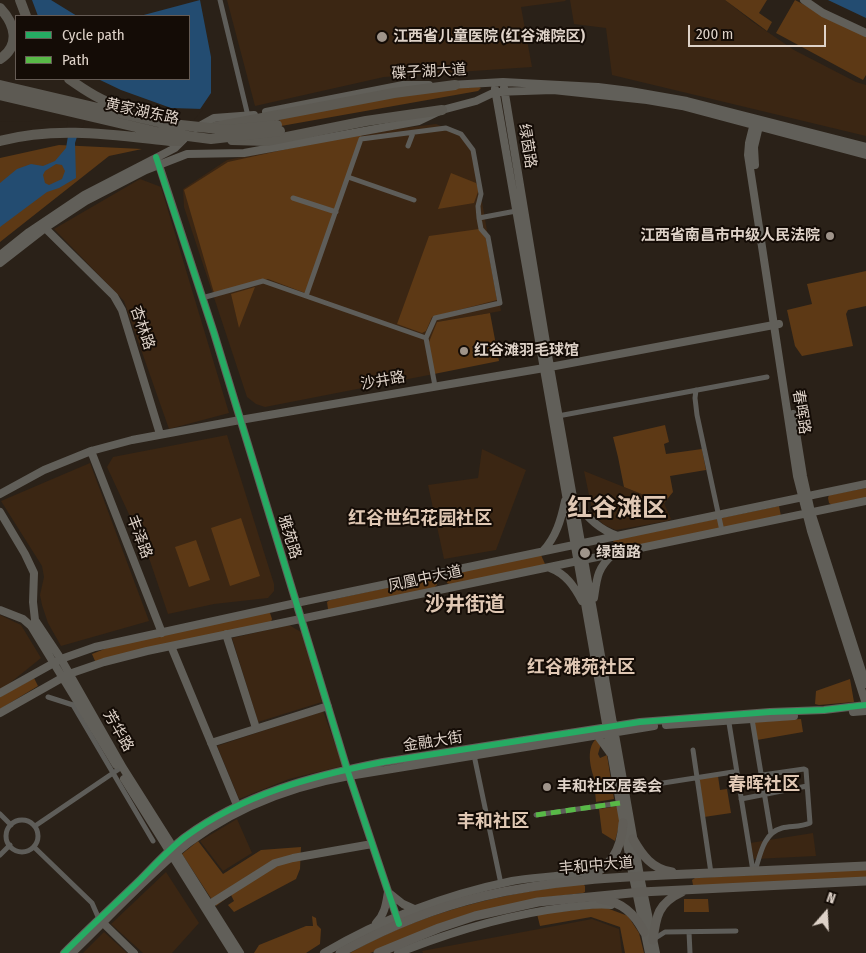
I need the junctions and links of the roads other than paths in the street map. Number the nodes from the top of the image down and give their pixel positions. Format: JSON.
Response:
{"nodes":[{"id":1,"x":0,"y":0,"type":"edge"},
{"id":2,"x":20,"y":0,"type":"edge"},
{"id":3,"x":220,"y":0,"type":"edge"},
{"id":4,"x":804,"y":0,"type":"edge"},
{"id":5,"x":0,"y":8,"type":"edge"},
{"id":6,"x":26,"y":15,"type":"edge"},
{"id":7,"x":15,"y":19,"type":"edge"},
{"id":8,"x":866,"y":33,"type":"edge"},
{"id":9,"x":0,"y":59,"type":"edge"},
{"id":10,"x":70,"y":80,"type":"edge"},
{"id":11,"x":494,"y":82,"type":"junction"},
{"id":12,"x":503,"y":82,"type":"junction"},
{"id":13,"x":0,"y":84,"type":"edge"},
{"id":14,"x":455,"y":85,"type":"junction"},
{"id":15,"x":504,"y":91,"type":"junction"},
{"id":16,"x":495,"y":92,"type":"junction"},
{"id":17,"x":0,"y":95,"type":"edge"},
{"id":18,"x":442,"y":110,"type":"junction"},
{"id":19,"x":248,"y":116,"type":"junction"},
{"id":20,"x":757,"y":123,"type":"junction"},
{"id":21,"x":205,"y":129,"type":"junction"},
{"id":22,"x":413,"y":132,"type":"junction"},
{"id":23,"x":211,"y":139,"type":"junction"},
{"id":24,"x":0,"y":141,"type":"edge"},
{"id":25,"x":408,"y":146,"type":"dead end"},
{"id":26,"x":866,"y":148,"type":"edge"},
{"id":27,"x":866,"y":155,"type":"edge"},
{"id":28,"x":158,"y":161,"type":"junction"},
{"id":29,"x":348,"y":177,"type":"junction"},
{"id":30,"x":294,"y":198,"type":"dead end"},
{"id":31,"x":414,"y":200,"type":"dead end"},
{"id":32,"x":516,"y":211,"type":"junction"},
{"id":33,"x":336,"y":212,"type":"junction"},
{"id":34,"x":479,"y":218,"type":"junction"},
{"id":35,"x":45,"y":228,"type":"junction"},
{"id":36,"x":0,"y":254,"type":"edge"},
{"id":37,"x":0,"y":263,"type":"edge"},
{"id":38,"x":306,"y":296,"type":"junction"},
{"id":39,"x":202,"y":298,"type":"junction"},
{"id":40,"x":776,"y":325,"type":"junction"},
{"id":41,"x":426,"y":338,"type":"junction"},
{"id":42,"x":547,"y":368,"type":"junction"},
{"id":43,"x":767,"y":376,"type":"dead end"},
{"id":44,"x":436,"y":386,"type":"junction"},
{"id":45,"x":696,"y":390,"type":"junction"},
{"id":46,"x":558,"y":416,"type":"junction"},
{"id":47,"x":240,"y":420,"type":"junction"},
{"id":48,"x":160,"y":434,"type":"junction"},
{"id":49,"x":91,"y":451,"type":"junction"},
{"id":50,"x":866,"y":484,"type":"edge"},
{"id":51,"x":0,"y":494,"type":"edge"},
{"id":52,"x":570,"y":497,"type":"junction"},
{"id":53,"x":805,"y":497,"type":"junction"},
{"id":54,"x":866,"y":500,"type":"edge"},
{"id":55,"x":0,"y":512,"type":"edge"},
{"id":56,"x":809,"y":512,"type":"junction"},
{"id":57,"x":719,"y":515,"type":"junction"},
{"id":58,"x":722,"y":531,"type":"junction"},
{"id":59,"x":618,"y":536,"type":"junction"},
{"id":60,"x":578,"y":544,"type":"junction"},
{"id":61,"x":543,"y":551,"type":"junction"},
{"id":62,"x":612,"y":554,"type":"junction"},
{"id":63,"x":581,"y":561,"type":"junction"},
{"id":64,"x":550,"y":568,"type":"junction"},
{"id":65,"x":296,"y":603,"type":"junction"},
{"id":66,"x":589,"y":605,"type":"junction"},
{"id":67,"x":0,"y":610,"type":"edge"},
{"id":68,"x":301,"y":619,"type":"junction"},
{"id":69,"x":162,"y":632,"type":"junction"},
{"id":70,"x":226,"y":634,"type":"junction"},
{"id":71,"x":170,"y":646,"type":"junction"},
{"id":72,"x":88,"y":650,"type":"junction"},
{"id":73,"x":57,"y":661,"type":"junction"},
{"id":74,"x":93,"y":666,"type":"junction"},
{"id":75,"x":39,"y":670,"type":"junction"},
{"id":76,"x":66,"y":676,"type":"junction"},
{"id":77,"x":50,"y":684,"type":"junction"},
{"id":78,"x":866,"y":684,"type":"edge"},
{"id":79,"x":600,"y":692,"type":"junction"},
{"id":80,"x":0,"y":693,"type":"edge"},
{"id":81,"x":48,"y":697,"type":"dead end"},
{"id":82,"x":866,"y":704,"type":"edge"},
{"id":83,"x":328,"y":706,"type":"junction"},
{"id":84,"x":866,"y":711,"type":"edge"},
{"id":85,"x":0,"y":713,"type":"edge"},
{"id":86,"x":752,"y":719,"type":"junction"},
{"id":87,"x":731,"y":720,"type":"junction"},
{"id":88,"x":256,"y":728,"type":"junction"},
{"id":89,"x":611,"y":729,"type":"junction"},
{"id":90,"x":597,"y":732,"type":"junction"},
{"id":91,"x":211,"y":743,"type":"junction"},
{"id":92,"x":693,"y":750,"type":"dead end"},
{"id":93,"x":474,"y":755,"type":"junction"},
{"id":94,"x":611,"y":755,"type":"junction"},
{"id":95,"x":116,"y":771,"type":"junction"},
{"id":96,"x":733,"y":772,"type":"dead end"},
{"id":97,"x":348,"y":773,"type":"junction"},
{"id":98,"x":761,"y":776,"type":"junction"},
{"id":99,"x":697,"y":778,"type":"junction"},
{"id":100,"x":742,"y":778,"type":"dead end"},
{"id":101,"x":807,"y":786,"type":"junction"},
{"id":102,"x":625,"y":790,"type":"junction"},
{"id":103,"x":764,"y":794,"type":"junction"},
{"id":104,"x":741,"y":799,"type":"junction"},
{"id":105,"x":620,"y":803,"type":"junction"},
{"id":106,"x":238,"y":809,"type":"junction"},
{"id":107,"x":0,"y":814,"type":"edge"},
{"id":108,"x":536,"y":815,"type":"dead end"},
{"id":109,"x":623,"y":823,"type":"junction"},
{"id":110,"x":11,"y":825,"type":"junction"},
{"id":111,"x":35,"y":826,"type":"junction"},
{"id":112,"x":771,"y":834,"type":"junction"},
{"id":113,"x":633,"y":839,"type":"junction"},
{"id":114,"x":153,"y":841,"type":"dead end"},
{"id":115,"x":372,"y":844,"type":"junction"},
{"id":116,"x":10,"y":845,"type":"junction"},
{"id":117,"x":34,"y":847,"type":"junction"},
{"id":118,"x":173,"y":852,"type":"junction"},
{"id":119,"x":0,"y":855,"type":"edge"},
{"id":120,"x":610,"y":862,"type":"junction"},
{"id":121,"x":866,"y":866,"type":"edge"},
{"id":122,"x":754,"y":871,"type":"junction"},
{"id":123,"x":711,"y":873,"type":"junction"},
{"id":124,"x":687,"y":874,"type":"junction"},
{"id":125,"x":636,"y":876,"type":"junction"},
{"id":126,"x":866,"y":880,"type":"edge"},
{"id":127,"x":580,"y":881,"type":"junction"},
{"id":128,"x":501,"y":884,"type":"junction"},
{"id":129,"x":542,"y":885,"type":"junction"},
{"id":130,"x":688,"y":890,"type":"junction"},
{"id":131,"x":388,"y":892,"type":"junction"},
{"id":132,"x":640,"y":892,"type":"junction"},
{"id":133,"x":582,"y":897,"type":"junction"},
{"id":134,"x":538,"y":902,"type":"junction"},
{"id":135,"x":210,"y":904,"type":"junction"},
{"id":136,"x":625,"y":908,"type":"junction"},
{"id":137,"x":414,"y":909,"type":"junction"},
{"id":138,"x":397,"y":920,"type":"junction"},
{"id":139,"x":101,"y":921,"type":"junction"},
{"id":140,"x":372,"y":928,"type":"junction"},
{"id":141,"x":736,"y":931,"type":"dead end"},
{"id":142,"x":644,"y":932,"type":"junction"},
{"id":143,"x":689,"y":932,"type":"junction"},
{"id":144,"x":653,"y":940,"type":"junction"},
{"id":145,"x":406,"y":948,"type":"edge"},
{"id":146,"x":64,"y":953,"type":"edge"},
{"id":147,"x":72,"y":953,"type":"edge"},
{"id":148,"x":134,"y":953,"type":"edge"},
{"id":149,"x":233,"y":953,"type":"edge"},
{"id":150,"x":240,"y":953,"type":"edge"},
{"id":151,"x":324,"y":953,"type":"edge"},
{"id":152,"x":340,"y":953,"type":"edge"},
{"id":153,"x":378,"y":953,"type":"edge"},
{"id":154,"x":398,"y":953,"type":"edge"},
{"id":155,"x":649,"y":953,"type":"edge"},
{"id":156,"x":656,"y":953,"type":"edge"},
{"id":157,"x":690,"y":953,"type":"edge"}],
"edges":[{"from":1,"to":7,"type":"highway"},
{"from":2,"to":6,"type":"highway"},
{"from":3,"to":19,"type":"street"},
{"from":4,"to":8,"type":"main road"},
{"from":5,"to":9,"type":"highway"},
{"from":10,"to":21,"type":"highway","bridge":true},
{"from":11,"to":12,"type":"main road","name":"碟子湖大道"},
{"from":11,"to":14,"type":"main road","name":"碟子湖大道"},
{"from":11,"to":16,"type":"main road","name":"绿茵路"},
{"from":12,"to":15,"type":"main road","name":"绿茵路"},
{"from":12,"to":20,"type":"main road","name":"碟子湖大道"},
{"from":13,"to":21,"type":"highway","name":"黄家湖东路","bridge":true},
{"from":14,"to":19,"type":"main road","name":"碟子湖大道"},
{"from":14,"to":21,"type":"highway","bridge":true},
{"from":15,"to":16,"type":"main road","name":"碟子湖大道"},
{"from":15,"to":20,"type":"main road","name":"碟子湖大道"},
{"from":15,"to":42,"type":"main road","name":"绿茵路"},
{"from":16,"to":18,"type":"main road","name":"碟子湖大道"},
{"from":16,"to":32,"type":"main road","name":"绿茵路"},
{"from":17,"to":23,"type":"highway","name":"黄家湖东路","bridge":true},
{"from":18,"to":23,"type":"highway","bridge":true},
{"from":18,"to":28,"type":"main road","name":"碟子湖大道"},
{"from":19,"to":28,"type":"main road","name":"碟子湖大道"},
{"from":20,"to":26,"type":"main road","name":"碟子湖大道"},
{"from":20,"to":27,"type":"main road","name":"碟子湖大道"},
{"from":20,"to":40,"type":"main road","name":"春晖路"},
{"from":21,"to":23,"type":"highway","name":"黄家湖东路","bridge":true},
{"from":22,"to":25,"type":"street"},
{"from":22,"to":29,"type":"street"},
{"from":22,"to":34,"type":"street"},
{"from":23,"to":24,"type":"highway","bridge":true},
{"from":28,"to":35,"type":"main road","name":"碟子湖大道"},
{"from":28,"to":36,"type":"main road","name":"碟子湖大道"},
{"from":28,"to":39,"type":"main road","name":"雅苑路"},
{"from":29,"to":31,"type":"street"},
{"from":29,"to":33,"type":"street"},
{"from":30,"to":33,"type":"street"},
{"from":32,"to":34,"type":"street"},
{"from":32,"to":42,"type":"main road","name":"绿茵路"},
{"from":33,"to":38,"type":"street"},
{"from":34,"to":41,"type":"street"},
{"from":35,"to":37,"type":"main road","name":"碟子湖大道"},
{"from":35,"to":48,"type":"main road","name":"杏林路"},
{"from":38,"to":39,"type":"street"},
{"from":38,"to":41,"type":"street"},
{"from":39,"to":47,"type":"main road","name":"雅苑路"},
{"from":40,"to":42,"type":"main road","name":"沙井路"},
{"from":40,"to":53,"type":"main road","name":"春晖路"},
{"from":41,"to":44,"type":"street"},
{"from":42,"to":44,"type":"main road","name":"沙井路"},
{"from":42,"to":46,"type":"main road","name":"绿茵路"},
{"from":42,"to":52,"type":"main road","name":"绿茵路"},
{"from":43,"to":45,"type":"street"},
{"from":44,"to":47,"type":"main road","name":"沙井路"},
{"from":45,"to":46,"type":"street"},
{"from":45,"to":57,"type":"street"},
{"from":46,"to":52,"type":"main road","name":"绿茵路"},
{"from":47,"to":48,"type":"main road","name":"沙井路"},
{"from":47,"to":65,"type":"main road","name":"雅苑路"},
{"from":48,"to":49,"type":"main road","name":"沙井路"},
{"from":49,"to":51,"type":"main road","name":"沙井路"},
{"from":49,"to":69,"type":"main road","name":"丰泽路"},
{"from":50,"to":53,"type":"main road","name":"凤凰中大道"},
{"from":52,"to":59,"type":"main road"},
{"from":52,"to":60,"type":"main road","name":"绿茵路"},
{"from":52,"to":61,"type":"main road"},
{"from":53,"to":56,"type":"main road","name":"春晖路"},
{"from":53,"to":57,"type":"main road","name":"凤凰中大道"},
{"from":54,"to":56,"type":"main road","name":"凤凰中大道"},
{"from":55,"to":73,"type":"main road","name":"芳华路"},
{"from":56,"to":58,"type":"main road","name":"凤凰中大道"},
{"from":56,"to":78,"type":"main road","name":"春晖路"},
{"from":56,"to":82,"type":"main road","name":"春晖路"},
{"from":57,"to":58,"type":"street"},
{"from":57,"to":59,"type":"main road","name":"凤凰中大道"},
{"from":58,"to":62,"type":"main road","name":"凤凰中大道"},
{"from":59,"to":60,"type":"main road","name":"凤凰中大道"},
{"from":60,"to":61,"type":"main road","name":"凤凰中大道"},
{"from":60,"to":63,"type":"main road","name":"绿茵路"},
{"from":61,"to":65,"type":"main road","name":"凤凰中大道"},
{"from":62,"to":63,"type":"main road","name":"凤凰中大道"},
{"from":62,"to":66,"type":"main road"},
{"from":63,"to":64,"type":"main road","name":"凤凰中大道"},
{"from":63,"to":66,"type":"main road","name":"绿茵路"},
{"from":64,"to":66,"type":"main road"},
{"from":64,"to":68,"type":"main road","name":"凤凰中大道"},
{"from":65,"to":68,"type":"main road","name":"雅苑路"},
{"from":65,"to":69,"type":"main road","name":"凤凰中大道"},
{"from":66,"to":79,"type":"main road","name":"绿茵路"},
{"from":66,"to":89,"type":"main road","name":"绿茵路"},
{"from":67,"to":73,"type":"main road","name":"芳华路"},
{"from":68,"to":70,"type":"main road","name":"凤凰中大道"},
{"from":68,"to":83,"type":"main road","name":"雅苑路"},
{"from":69,"to":72,"type":"main road","name":"凤凰中大道"},
{"from":70,"to":71,"type":"main road","name":"凤凰中大道"},
{"from":70,"to":88,"type":"main road"},
{"from":71,"to":74,"type":"main road","name":"凤凰中大道"},
{"from":71,"to":91,"type":"main road"},
{"from":72,"to":73,"type":"main road","name":"凤凰中大道"},
{"from":72,"to":74,"type":"main road"},
{"from":73,"to":75,"type":"main road","name":"凤凰中大道"},
{"from":73,"to":76,"type":"main road","name":"芳华路"},
{"from":74,"to":76,"type":"main road","name":"凤凰中大道"},
{"from":75,"to":77,"type":"main road"},
{"from":75,"to":80,"type":"main road","name":"凤凰中大道"},
{"from":76,"to":77,"type":"main road","name":"凤凰中大道"},
{"from":76,"to":95,"type":"main road","name":"芳华路"},
{"from":76,"to":118,"type":"main road","name":"芳华路"},
{"from":77,"to":85,"type":"main road","name":"凤凰中大道"},
{"from":79,"to":89,"type":"main road","name":"绿茵路"},
{"from":79,"to":90,"type":"main road"},
{"from":81,"to":95,"type":"street"},
{"from":82,"to":89,"type":"main road","name":"金融大街"},
{"from":83,"to":88,"type":"main road"},
{"from":83,"to":97,"type":"main road","name":"雅苑路"},
{"from":84,"to":86,"type":"main road","name":"金融大街"},
{"from":86,"to":87,"type":"main road","name":"金融大街"},
{"from":86,"to":98,"type":"street"},
{"from":87,"to":89,"type":"main road","name":"金融大街"},
{"from":87,"to":104,"type":"street"},
{"from":88,"to":91,"type":"main road"},
{"from":89,"to":90,"type":"main road","name":"金融大街"},
{"from":89,"to":94,"type":"main road","name":"绿茵路"},
{"from":89,"to":102,"type":"main road","name":"绿茵路"},
{"from":90,"to":93,"type":"main road","name":"金融大街"},
{"from":90,"to":94,"type":"main road"},
{"from":90,"to":97,"type":"main road","name":"金融大街"},
{"from":91,"to":106,"type":"main road"},
{"from":92,"to":99,"type":"street"},
{"from":93,"to":97,"type":"main road","name":"金融大街"},
{"from":93,"to":128,"type":"street"},
{"from":94,"to":105,"type":"main road","name":"绿茵路"},
{"from":95,"to":111,"type":"street"},
{"from":95,"to":114,"type":"street"},
{"from":95,"to":118,"type":"main road","name":"芳华路"},
{"from":96,"to":99,"type":"street"},
{"from":97,"to":106,"type":"main road","name":"金融大街"},
{"from":97,"to":115,"type":"main road","name":"雅苑路"},
{"from":98,"to":100,"type":"street"},
{"from":98,"to":101,"type":"street"},
{"from":98,"to":103,"type":"street"},
{"from":99,"to":102,"type":"street"},
{"from":99,"to":123,"type":"street"},
{"from":101,"to":103,"type":"street"},
{"from":101,"to":112,"type":"street"},
{"from":102,"to":113,"type":"main road","name":"绿茵路"},
{"from":103,"to":104,"type":"street"},
{"from":103,"to":112,"type":"street"},
{"from":104,"to":122,"type":"street"},
{"from":105,"to":108,"type":"street"},
{"from":105,"to":109,"type":"main road","name":"绿茵路"},
{"from":106,"to":118,"type":"main road","name":"金融大街"},
{"from":107,"to":110,"type":"street"},
{"from":109,"to":120,"type":"main road"},
{"from":109,"to":125,"type":"main road","name":"绿茵路"},
{"from":110,"to":111,"type":"street"},
{"from":110,"to":116,"type":"street"},
{"from":111,"to":117,"type":"street"},
{"from":112,"to":122,"type":"street"},
{"from":113,"to":124,"type":"main road"},
{"from":113,"to":125,"type":"main road","name":"绿茵路"},
{"from":115,"to":131,"type":"main road","name":"雅苑路"},
{"from":115,"to":135,"type":"main road"},
{"from":116,"to":117,"type":"street"},
{"from":116,"to":119,"type":"street"},
{"from":117,"to":139,"type":"street"},
{"from":118,"to":135,"type":"main road","name":"芳华路"},
{"from":118,"to":139,"type":"main road","name":"金融大街"},
{"from":118,"to":149,"type":"main road","name":"芳华路"},
{"from":120,"to":127,"type":"main road"},
{"from":120,"to":128,"type":"main road"},
{"from":121,"to":122,"type":"main road","name":"丰和中大道"},
{"from":122,"to":123,"type":"main road","name":"丰和中大道"},
{"from":123,"to":124,"type":"main road","name":"丰和中大道"},
{"from":124,"to":125,"type":"main road","name":"丰和中大道"},
{"from":125,"to":127,"type":"main road","name":"丰和中大道"},
{"from":125,"to":132,"type":"main road","name":"绿茵路"},
{"from":126,"to":130,"type":"main road","name":"丰和中大道"},
{"from":127,"to":129,"type":"main road","name":"丰和中大道"},
{"from":128,"to":137,"type":"main road"},
{"from":129,"to":134,"type":"main road"},
{"from":129,"to":138,"type":"main road","name":"丰和中大道"},
{"from":130,"to":132,"type":"main road","name":"丰和中大道"},
{"from":130,"to":144,"type":"main road"},
{"from":131,"to":137,"type":"main road"},
{"from":131,"to":138,"type":"main road","name":"雅苑路"},
{"from":131,"to":140,"type":"main road"},
{"from":132,"to":133,"type":"main road","name":"丰和中大道"},
{"from":132,"to":142,"type":"main road","name":"绿茵路"},
{"from":132,"to":144,"type":"main road","name":"绿茵路"},
{"from":133,"to":134,"type":"main road","name":"丰和中大道"},
{"from":133,"to":136,"type":"main road"},
{"from":134,"to":145,"type":"main road","name":"丰和中大道"},
{"from":135,"to":150,"type":"main road","name":"芳华路"},
{"from":136,"to":142,"type":"main road"},
{"from":136,"to":145,"type":"main road"},
{"from":137,"to":138,"type":"main road"},
{"from":138,"to":140,"type":"main road"},
{"from":138,"to":152,"type":"main road","name":"丰和中大道"},
{"from":139,"to":146,"type":"main road","name":"金融大街"},
{"from":139,"to":147,"type":"main road","name":"金融大街"},
{"from":139,"to":148,"type":"main road"},
{"from":140,"to":151,"type":"main road"},
{"from":141,"to":143,"type":"street"},
{"from":142,"to":155,"type":"main road","name":"绿茵路"},
{"from":143,"to":144,"type":"street"},
{"from":143,"to":157,"type":"street"},
{"from":144,"to":156,"type":"main road","name":"绿茵路"},
{"from":145,"to":153,"type":"main road","name":"丰和中大道"},
{"from":145,"to":154,"type":"main road"}]}
